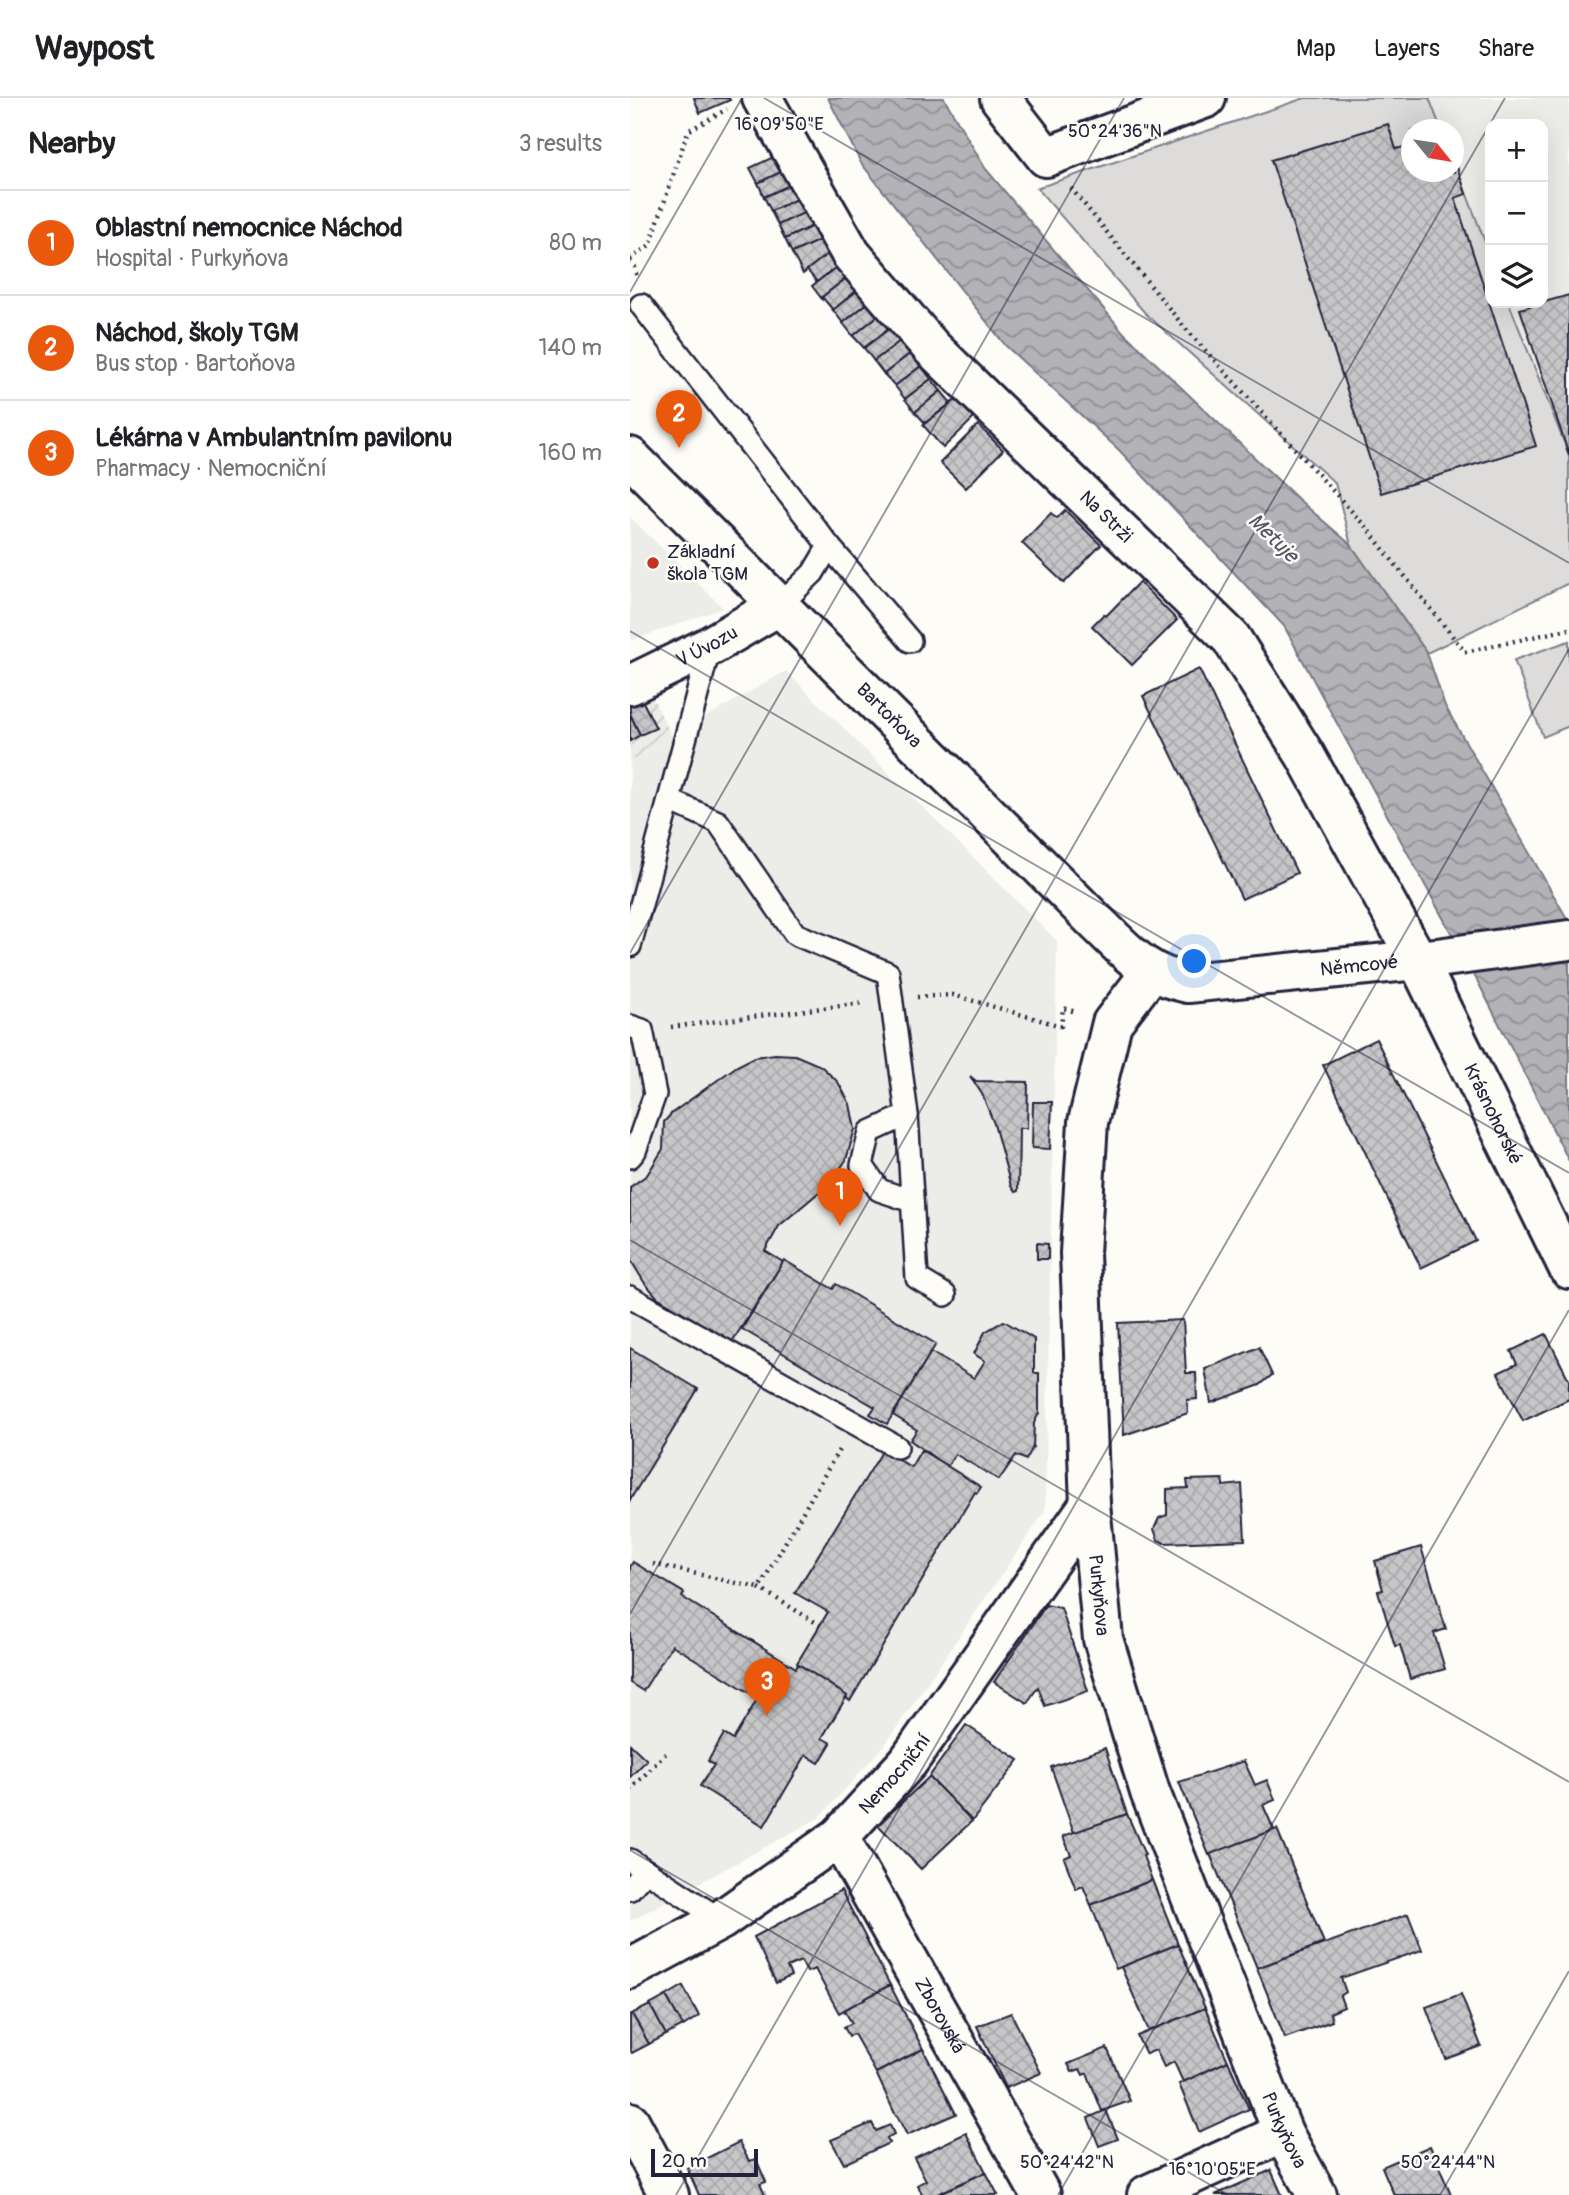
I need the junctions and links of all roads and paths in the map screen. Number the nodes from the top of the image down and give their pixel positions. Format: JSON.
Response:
{"nodes":[{"id":1,"x":1000,"y":98,"type":"edge"},
{"id":2,"x":1206,"y":98,"type":"edge"},
{"id":3,"x":748,"y":101,"type":"edge"},
{"id":4,"x":1046,"y":157,"type":"junction"},
{"id":5,"x":630,"y":259,"type":"edge"},
{"id":6,"x":641,"y":305,"type":"dead end"},
{"id":7,"x":630,"y":457,"type":"edge"},
{"id":8,"x":829,"y":546,"type":"junction"},
{"id":9,"x":780,"y":605,"type":"junction"},
{"id":10,"x":1569,"y":629,"type":"edge"},
{"id":11,"x":910,"y":641,"type":"dead end"},
{"id":12,"x":710,"y":646,"type":"junction"},
{"id":13,"x":630,"y":685,"type":"edge"},
{"id":14,"x":669,"y":800,"type":"junction"},
{"id":15,"x":1569,"y":940,"type":"edge"},
{"id":16,"x":630,"y":946,"type":"edge"},
{"id":17,"x":1427,"y":958,"type":"junction"},
{"id":18,"x":1151,"y":972,"type":"junction"},
{"id":19,"x":891,"y":999,"type":"junction"},
{"id":20,"x":705,"y":1024,"type":"dead end"},
{"id":21,"x":630,"y":1026,"type":"edge"},
{"id":22,"x":1061,"y":1026,"type":"dead end"},
{"id":23,"x":907,"y":1115,"type":"junction"},
{"id":24,"x":630,"y":1157,"type":"edge"},
{"id":25,"x":912,"y":1201,"type":"junction"},
{"id":26,"x":1569,"y":1269,"type":"edge"},
{"id":27,"x":945,"y":1295,"type":"dead end"},
{"id":28,"x":630,"y":1297,"type":"edge"},
{"id":29,"x":854,"y":1423,"type":"junction"},
{"id":30,"x":897,"y":1447,"type":"dead end"},
{"id":31,"x":1090,"y":1504,"type":"junction"},
{"id":32,"x":653,"y":1563,"type":"dead end"},
{"id":33,"x":760,"y":1588,"type":"junction"},
{"id":34,"x":820,"y":1625,"type":"dead end"},
{"id":35,"x":667,"y":1752,"type":"dead end"},
{"id":36,"x":630,"y":1790,"type":"edge"},
{"id":37,"x":839,"y":1837,"type":"junction"},
{"id":38,"x":638,"y":1866,"type":"edge"},
{"id":39,"x":630,"y":1889,"type":"edge"},
{"id":40,"x":721,"y":1920,"type":"junction"},
{"id":41,"x":630,"y":1969,"type":"edge"},
{"id":42,"x":630,"y":2122,"type":"edge"},
{"id":43,"x":1283,"y":2133,"type":"junction"},
{"id":44,"x":670,"y":2195,"type":"edge"},
{"id":45,"x":1041,"y":2195,"type":"edge"},
{"id":46,"x":1147,"y":2195,"type":"edge"},
{"id":47,"x":1317,"y":2195,"type":"edge"}],
"edges":[{"from":1,"to":4,"type":"street"},
{"from":2,"to":4,"type":"street"},
{"from":3,"to":5,"type":"path"},
{"from":3,"to":17,"type":"street","name":"Na Strži"},
{"from":4,"to":10,"type":"path"},
{"from":6,"to":8,"type":"lane"},
{"from":7,"to":9,"type":"street","name":"Bartoňova"},
{"from":8,"to":9,"type":"lane"},
{"from":8,"to":11,"type":"lane"},
{"from":9,"to":12,"type":"street","name":"V Úvozu"},
{"from":9,"to":18,"type":"street","name":"Bartoňova"},
{"from":12,"to":13,"type":"street","name":"V Úvozu"},
{"from":12,"to":14,"type":"lane"},
{"from":14,"to":16,"type":"lane"},
{"from":14,"to":19,"type":"lane"},
{"from":15,"to":17,"type":"street","name":"Němcové"},
{"from":17,"to":18,"type":"street","name":"Němcové"},
{"from":17,"to":26,"type":"street","name":"Krásnohorské"},
{"from":18,"to":31,"type":"street","name":"Purkyňova"},
{"from":19,"to":20,"type":"path"},
{"from":19,"to":22,"type":"path"},
{"from":19,"to":23,"type":"lane"},
{"from":21,"to":24,"type":"lane"},
{"from":23,"to":25,"type":"lane"},
{"from":23,"to":25,"type":"lane"},
{"from":25,"to":27,"type":"lane"},
{"from":28,"to":29,"type":"lane"},
{"from":29,"to":30,"type":"lane"},
{"from":29,"to":33,"type":"path"},
{"from":31,"to":37,"type":"street","name":"Nemocniční"},
{"from":31,"to":43,"type":"street","name":"Purkyňova"},
{"from":32,"to":33,"type":"path"},
{"from":33,"to":34,"type":"path"},
{"from":35,"to":36,"type":"path"},
{"from":37,"to":40,"type":"street","name":"Nemocniční"},
{"from":37,"to":45,"type":"street","name":"Zborovská"},
{"from":38,"to":39,"type":"lane"},
{"from":38,"to":40,"type":"lane"},
{"from":40,"to":41,"type":"street","name":"Nemocniční"},
{"from":42,"to":44,"type":"street"},
{"from":43,"to":46,"type":"street"},
{"from":43,"to":47,"type":"street","name":"Purkyňova"}]}
